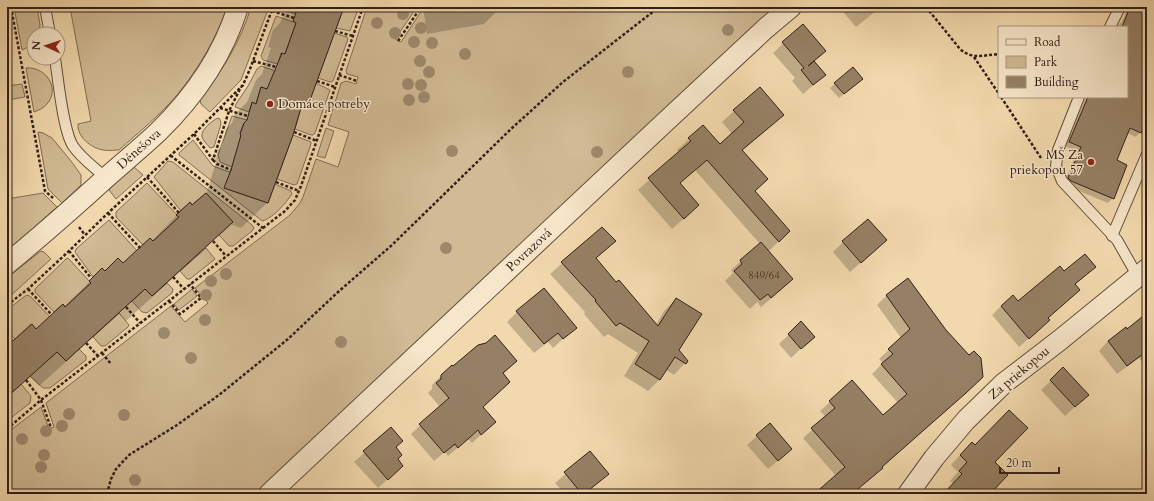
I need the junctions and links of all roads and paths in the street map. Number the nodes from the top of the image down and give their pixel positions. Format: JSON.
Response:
{"nodes":[{"id":1,"x":11,"y":7,"type":"edge"},
{"id":2,"x":45,"y":7,"type":"edge"},
{"id":3,"x":238,"y":7,"type":"edge"},
{"id":4,"x":363,"y":7,"type":"edge"},
{"id":5,"x":421,"y":7,"type":"edge"},
{"id":6,"x":660,"y":7,"type":"edge"},
{"id":7,"x":791,"y":7,"type":"edge"},
{"id":8,"x":926,"y":7,"type":"edge"},
{"id":9,"x":1120,"y":7,"type":"edge"},
{"id":10,"x":272,"y":11,"type":"dead end"},
{"id":11,"x":294,"y":18,"type":"dead end"},
{"id":12,"x":49,"y":26,"type":"edge"},
{"id":13,"x":1110,"y":26,"type":"edge"},
{"id":14,"x":335,"y":31,"type":"dead end"},
{"id":15,"x":353,"y":36,"type":"junction"},
{"id":16,"x":398,"y":41,"type":"dead end"},
{"id":17,"x":998,"y":54,"type":"edge"},
{"id":18,"x":974,"y":56,"type":"junction"},
{"id":19,"x":253,"y":61,"type":"dead end"},
{"id":20,"x":56,"y":66,"type":"edge"},
{"id":21,"x":276,"y":67,"type":"dead end"},
{"id":22,"x":339,"y":75,"type":"junction"},
{"id":23,"x":317,"y":81,"type":"dead end"},
{"id":24,"x":357,"y":81,"type":"dead end"},
{"id":25,"x":243,"y":85,"type":"dead end"},
{"id":26,"x":336,"y":87,"type":"junction"},
{"id":27,"x":998,"y":92,"type":"edge"},
{"id":28,"x":1079,"y":98,"type":"edge"},
{"id":29,"x":220,"y":108,"type":"dead end"},
{"id":30,"x":229,"y":111,"type":"junction"},
{"id":31,"x":248,"y":116,"type":"dead end"},
{"id":32,"x":294,"y":132,"type":"dead end"},
{"id":33,"x":194,"y":134,"type":"dead end"},
{"id":34,"x":317,"y":141,"type":"junction"},
{"id":35,"x":170,"y":154,"type":"dead end"},
{"id":36,"x":1147,"y":154,"type":"edge"},
{"id":37,"x":213,"y":160,"type":"junction"},
{"id":38,"x":231,"y":170,"type":"dead end"},
{"id":39,"x":147,"y":177,"type":"dead end"},
{"id":40,"x":106,"y":178,"type":"junction"},
{"id":41,"x":276,"y":182,"type":"dead end"},
{"id":42,"x":299,"y":191,"type":"junction"},
{"id":43,"x":108,"y":213,"type":"dead end"},
{"id":44,"x":178,"y":213,"type":"dead end"},
{"id":45,"x":66,"y":214,"type":"junction"},
{"id":46,"x":263,"y":228,"type":"junction"},
{"id":47,"x":85,"y":234,"type":"dead end"},
{"id":48,"x":1112,"y":236,"type":"junction"},
{"id":49,"x":213,"y":241,"type":"dead end"},
{"id":50,"x":140,"y":248,"type":"dead end"},
{"id":51,"x":69,"y":251,"type":"dead end"},
{"id":52,"x":226,"y":256,"type":"junction"},
{"id":53,"x":7,"y":264,"type":"edge"},
{"id":54,"x":1143,"y":273,"type":"edge"},
{"id":55,"x":174,"y":277,"type":"dead end"},
{"id":56,"x":91,"y":278,"type":"dead end"},
{"id":57,"x":190,"y":284,"type":"junction"},
{"id":58,"x":28,"y":289,"type":"dead end"},
{"id":59,"x":184,"y":289,"type":"junction"},
{"id":60,"x":169,"y":301,"type":"junction"},
{"id":61,"x":126,"y":306,"type":"dead end"},
{"id":62,"x":52,"y":314,"type":"dead end"},
{"id":63,"x":140,"y":323,"type":"junction"},
{"id":64,"x":7,"y":336,"type":"edge"},
{"id":65,"x":12,"y":341,"type":"dead end"},
{"id":66,"x":86,"y":343,"type":"dead end"},
{"id":67,"x":102,"y":353,"type":"junction"},
{"id":68,"x":98,"y":356,"type":"junction"},
{"id":69,"x":111,"y":364,"type":"dead end"},
{"id":70,"x":26,"y":380,"type":"dead end"},
{"id":71,"x":41,"y":400,"type":"junction"},
{"id":72,"x":52,"y":428,"type":"dead end"},
{"id":73,"x":7,"y":429,"type":"edge"},
{"id":74,"x":107,"y":494,"type":"edge"},
{"id":75,"x":269,"y":494,"type":"edge"},
{"id":76,"x":908,"y":494,"type":"edge"}],
"edges":[{"from":1,"to":45,"type":"path"},
{"from":2,"to":12,"type":"lane"},
{"from":3,"to":40,"type":"street","name":"Dénešova"},
{"from":4,"to":15,"type":"path"},
{"from":5,"to":16,"type":"path"},
{"from":6,"to":74,"type":"path"},
{"from":7,"to":75,"type":"street","name":"Povrazová"},
{"from":8,"to":18,"type":"path"},
{"from":9,"to":13,"type":"lane"},
{"from":10,"to":11,"type":"path"},
{"from":14,"to":15,"type":"path"},
{"from":15,"to":22,"type":"path"},
{"from":17,"to":18,"type":"path"},
{"from":18,"to":27,"type":"path"},
{"from":19,"to":21,"type":"path"},
{"from":20,"to":40,"type":"lane"},
{"from":22,"to":24,"type":"path"},
{"from":22,"to":26,"type":"path"},
{"from":23,"to":26,"type":"path"},
{"from":25,"to":30,"type":"path"},
{"from":26,"to":34,"type":"path"},
{"from":28,"to":48,"type":"lane"},
{"from":29,"to":30,"type":"path"},
{"from":30,"to":31,"type":"path"},
{"from":30,"to":37,"type":"path"},
{"from":32,"to":34,"type":"path"},
{"from":33,"to":37,"type":"path"},
{"from":34,"to":42,"type":"path"},
{"from":35,"to":46,"type":"path"},
{"from":36,"to":48,"type":"lane"},
{"from":37,"to":38,"type":"path"},
{"from":39,"to":44,"type":"path"},
{"from":40,"to":45,"type":"street","name":"Dénešova"},
{"from":41,"to":42,"type":"path"},
{"from":42,"to":46,"type":"path"},
{"from":43,"to":50,"type":"path"},
{"from":45,"to":47,"type":"path"},
{"from":45,"to":53,"type":"street","name":"Dénešova"},
{"from":46,"to":52,"type":"path"},
{"from":48,"to":54,"type":"lane"},
{"from":49,"to":52,"type":"path"},
{"from":51,"to":56,"type":"path"},
{"from":52,"to":57,"type":"path"},
{"from":54,"to":76,"type":"street","name":"Za priekopou"},
{"from":55,"to":59,"type":"path"},
{"from":57,"to":59,"type":"path"},
{"from":57,"to":60,"type":"path"},
{"from":58,"to":62,"type":"path"},
{"from":59,"to":60,"type":"path"},
{"from":60,"to":63,"type":"path"},
{"from":61,"to":63,"type":"path"},
{"from":63,"to":67,"type":"path"},
{"from":64,"to":65,"type":"path"},
{"from":66,"to":68,"type":"path"},
{"from":67,"to":68,"type":"path"},
{"from":67,"to":69,"type":"path"},
{"from":68,"to":71,"type":"path"},
{"from":70,"to":71,"type":"path"},
{"from":71,"to":72,"type":"path"},
{"from":71,"to":73,"type":"path"}]}
